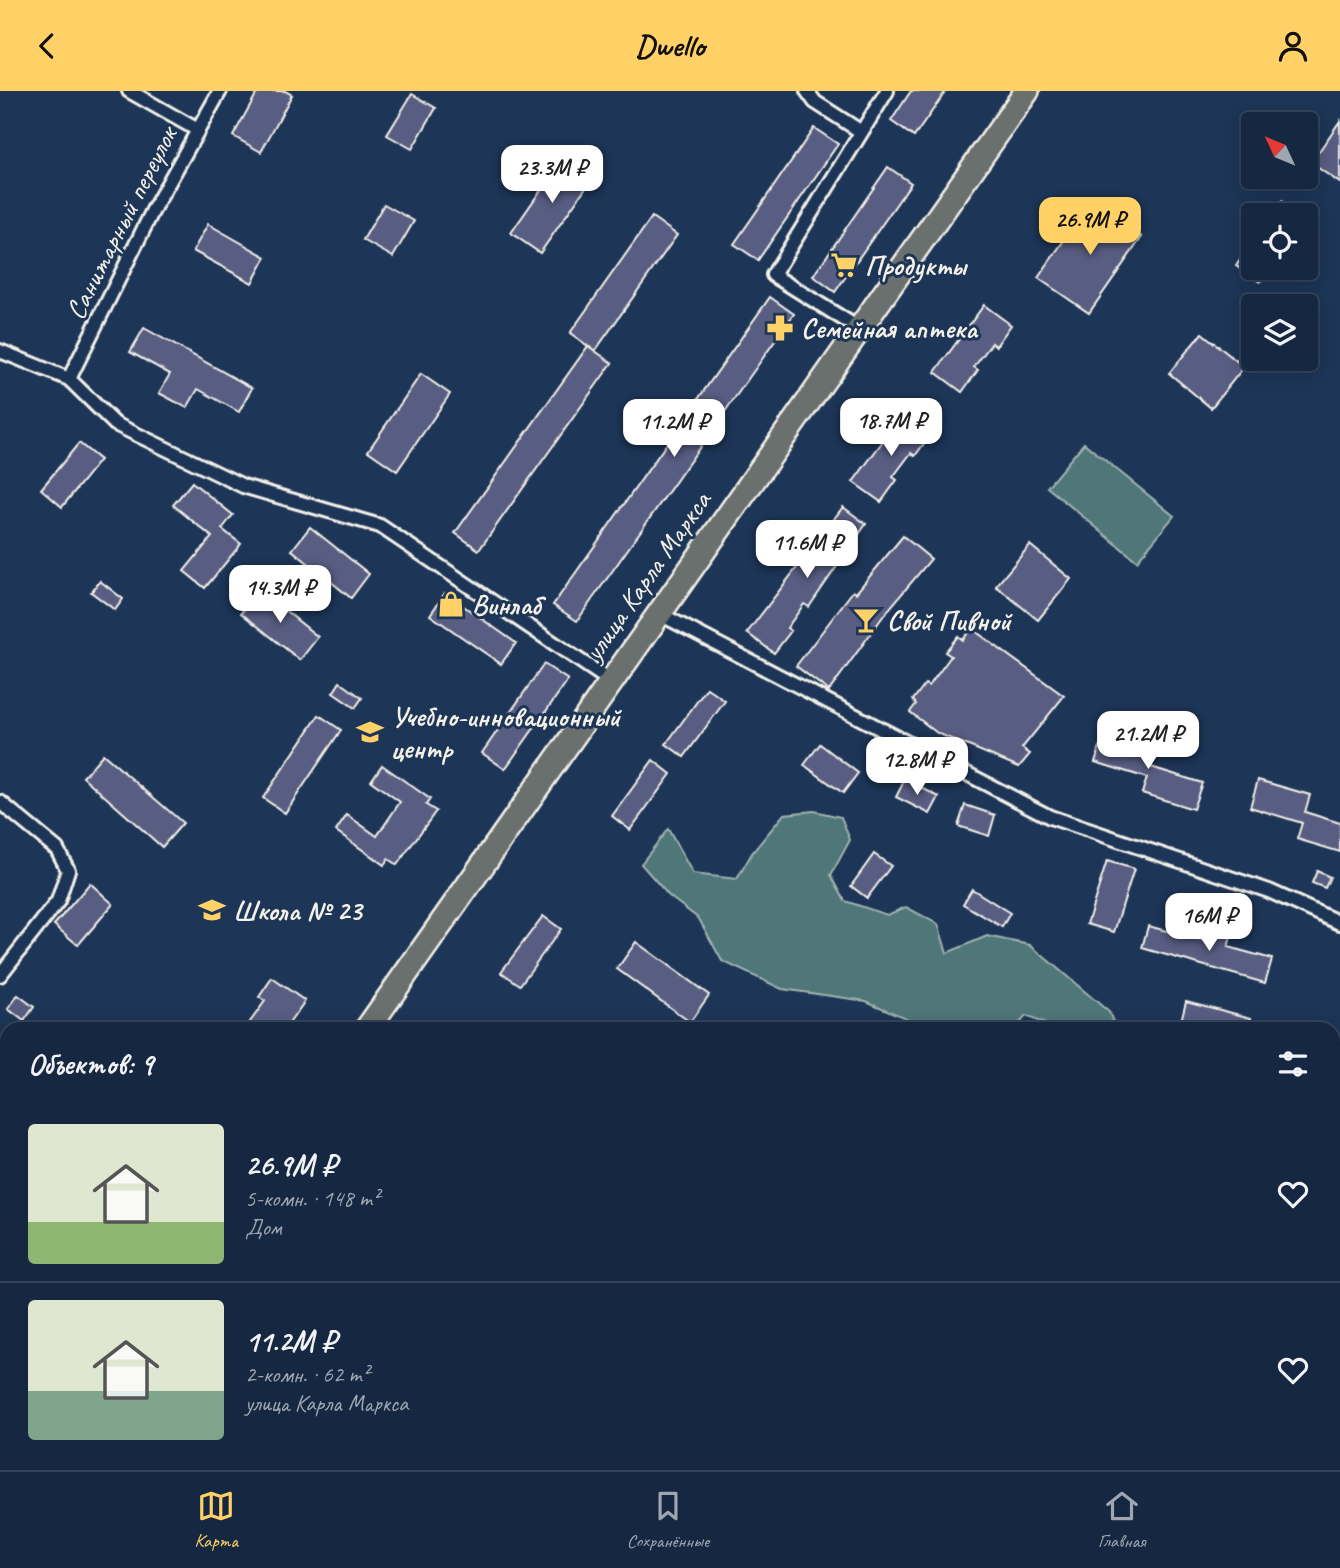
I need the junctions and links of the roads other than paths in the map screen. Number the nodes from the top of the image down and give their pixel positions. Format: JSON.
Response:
{"nodes":[{"id":1,"x":129,"y":91,"type":"edge"},
{"id":2,"x":219,"y":91,"type":"edge"},
{"id":3,"x":807,"y":91,"type":"edge"},
{"id":4,"x":887,"y":91,"type":"edge"},
{"id":5,"x":1027,"y":91,"type":"edge"},
{"id":6,"x":196,"y":129,"type":"junction"},
{"id":7,"x":860,"y":131,"type":"junction"},
{"id":8,"x":858,"y":328,"type":"junction"},
{"id":9,"x":0,"y":351,"type":"edge"},
{"id":10,"x":69,"y":379,"type":"junction"},
{"id":11,"x":657,"y":613,"type":"junction"},
{"id":12,"x":610,"y":681,"type":"junction"},
{"id":13,"x":0,"y":802,"type":"edge"},
{"id":14,"x":1340,"y":923,"type":"edge"},
{"id":15,"x":0,"y":975,"type":"edge"},
{"id":16,"x":372,"y":1022,"type":"edge"}],
"edges":[{"from":1,"to":6,"type":"street"},
{"from":2,"to":6,"type":"street","name":"Санитарный переулок"},
{"from":3,"to":7,"type":"street"},
{"from":4,"to":7,"type":"street"},
{"from":5,"to":8,"type":"highway","name":"улица Карла Маркса"},
{"from":6,"to":10,"type":"street","name":"Санитарный переулок"},
{"from":7,"to":8,"type":"street"},
{"from":8,"to":11,"type":"highway","name":"улица Карла Маркса"},
{"from":9,"to":10,"type":"street"},
{"from":10,"to":12,"type":"street"},
{"from":11,"to":12,"type":"highway","name":"улица Карла Маркса"},
{"from":11,"to":14,"type":"street"},
{"from":12,"to":16,"type":"highway","name":"улица Карла Маркса"},
{"from":13,"to":15,"type":"street"}]}
